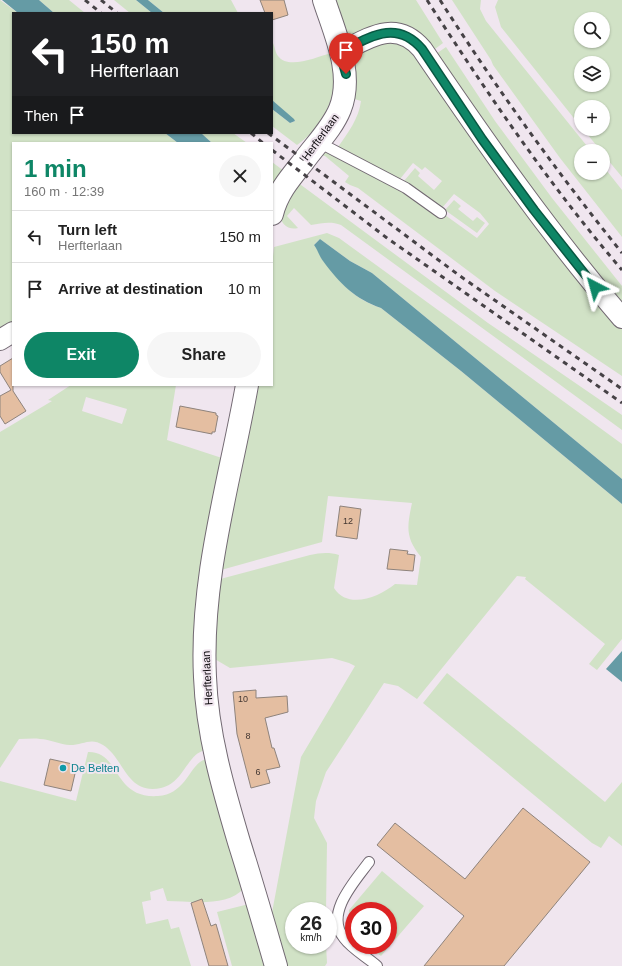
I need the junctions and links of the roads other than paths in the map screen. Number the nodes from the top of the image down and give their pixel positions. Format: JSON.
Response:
{"nodes":[{"id":1,"x":324,"y":0,"type":"edge"},
{"id":2,"x":340,"y":52,"type":"junction"},
{"id":3,"x":318,"y":142,"type":"junction"},
{"id":4,"x":273,"y":207,"type":"edge"},
{"id":5,"x":441,"y":213,"type":"dead end"},
{"id":6,"x":622,"y":318,"type":"edge"},
{"id":7,"x":12,"y":333,"type":"edge"},
{"id":8,"x":0,"y":340,"type":"edge"},
{"id":9,"x":247,"y":386,"type":"edge"},
{"id":10,"x":369,"y":862,"type":"dead end"},
{"id":11,"x":276,"y":966,"type":"edge"},
{"id":12,"x":377,"y":966,"type":"edge"}],
"edges":[{"from":1,"to":2,"type":"street","name":"Herfterlaan"},
{"from":2,"to":3,"type":"street","name":"Herfterlaan"},
{"from":2,"to":6,"type":"street"},
{"from":3,"to":4,"type":"street","name":"Herfterlaan"},
{"from":3,"to":5,"type":"lane"},
{"from":7,"to":8,"type":"street"},
{"from":9,"to":11,"type":"street","name":"Herfterlaan"},
{"from":10,"to":12,"type":"lane"}]}
